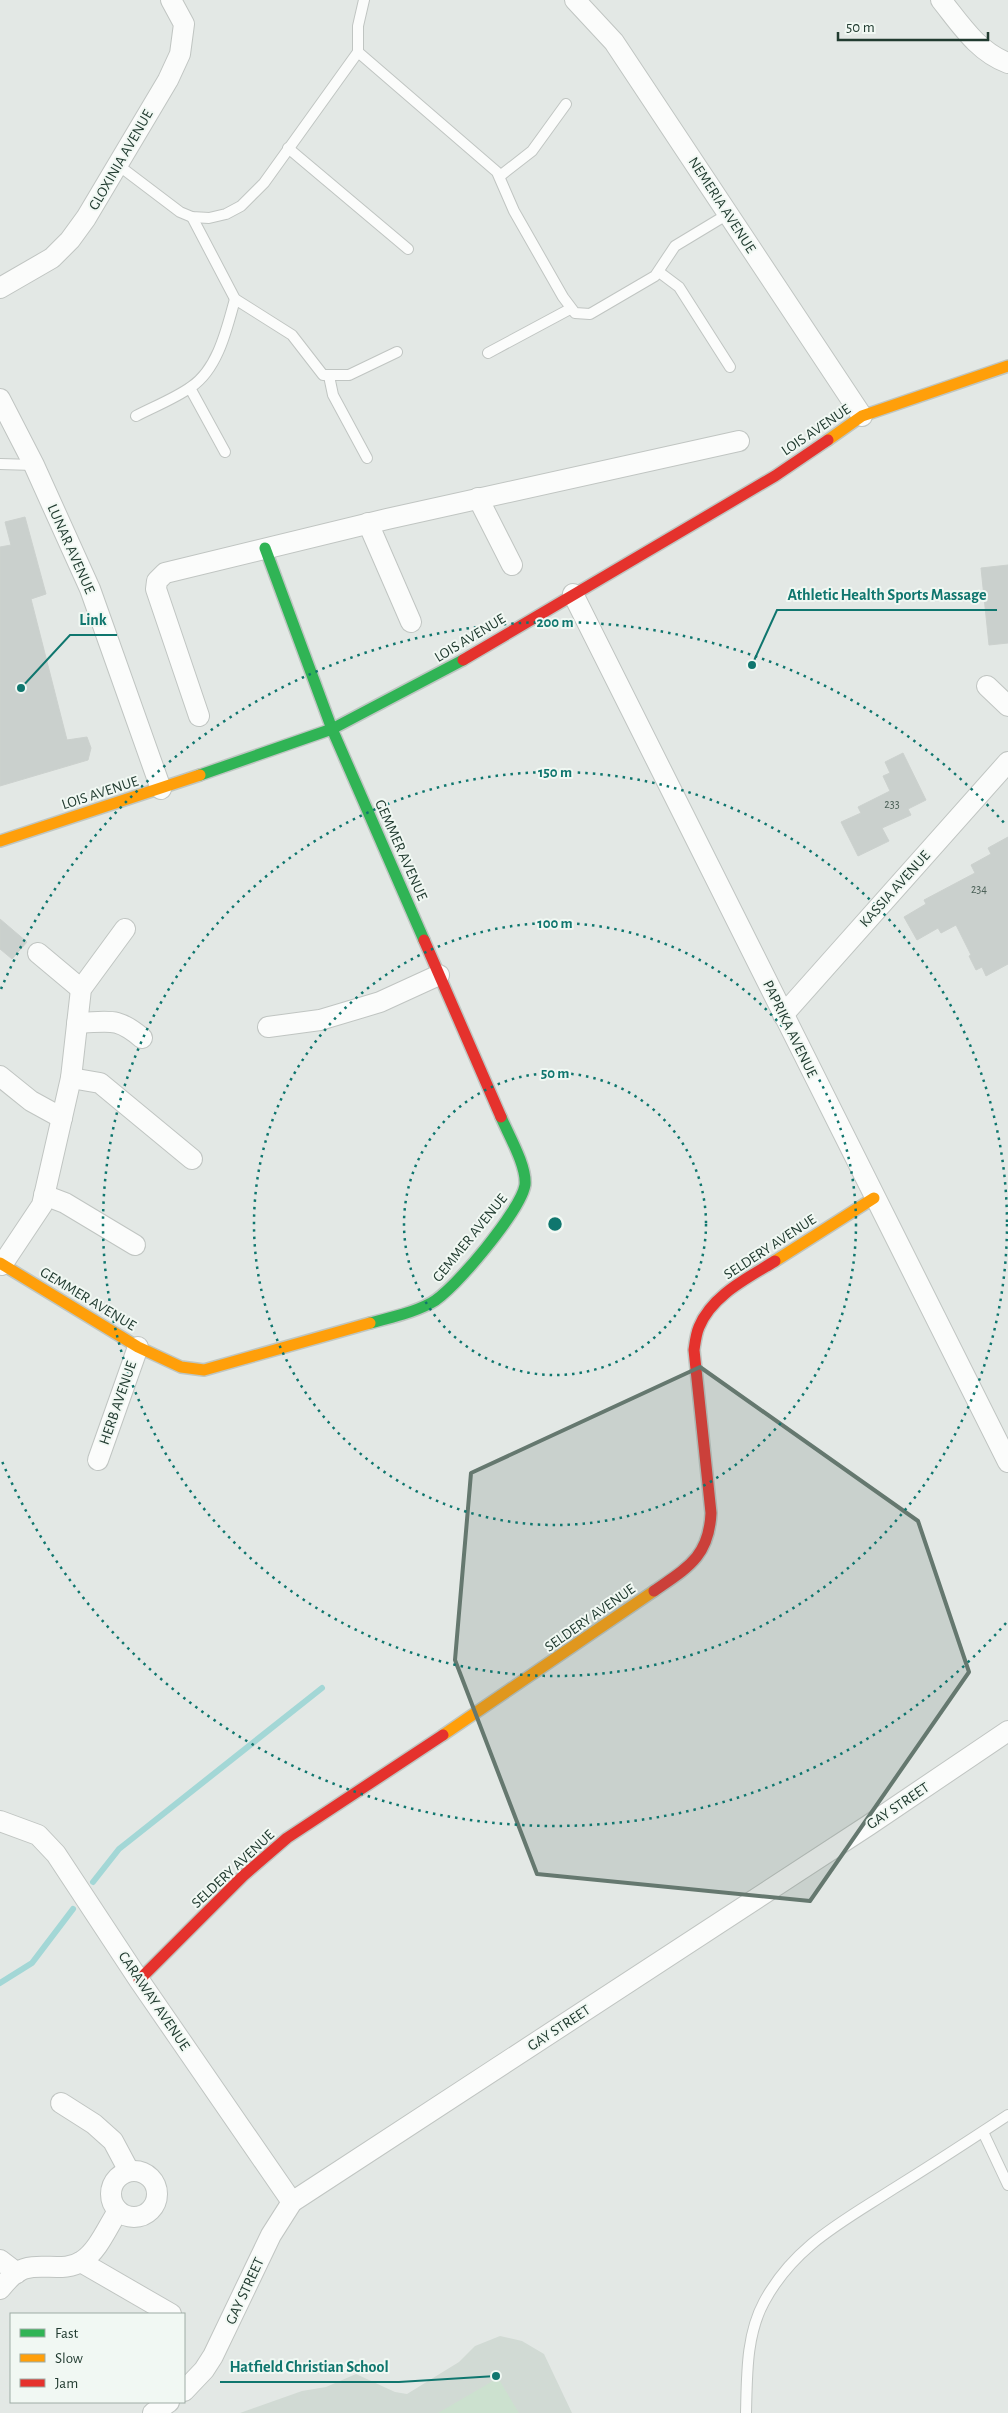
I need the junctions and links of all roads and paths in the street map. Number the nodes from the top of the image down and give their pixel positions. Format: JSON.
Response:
{"nodes":[{"id":1,"x":171,"y":0,"type":"edge"},
{"id":2,"x":364,"y":0,"type":"edge"},
{"id":3,"x":574,"y":0,"type":"edge"},
{"id":4,"x":942,"y":0,"type":"edge"},
{"id":5,"x":358,"y":52,"type":"junction"},
{"id":6,"x":1008,"y":64,"type":"edge"},
{"id":7,"x":566,"y":104,"type":"dead end"},
{"id":8,"x":288,"y":148,"type":"junction"},
{"id":9,"x":118,"y":165,"type":"junction"},
{"id":10,"x":500,"y":176,"type":"junction"},
{"id":11,"x":728,"y":214,"type":"junction"},
{"id":12,"x":192,"y":217,"type":"junction"},
{"id":13,"x":408,"y":249,"type":"dead end"},
{"id":14,"x":659,"y":272,"type":"junction"},
{"id":15,"x":0,"y":288,"type":"edge"},
{"id":16,"x":235,"y":299,"type":"junction"},
{"id":17,"x":570,"y":309,"type":"junction"},
{"id":18,"x":397,"y":352,"type":"dead end"},
{"id":19,"x":488,"y":353,"type":"dead end"},
{"id":20,"x":1008,"y":366,"type":"edge"},
{"id":21,"x":730,"y":367,"type":"dead end"},
{"id":22,"x":328,"y":376,"type":"junction"},
{"id":23,"x":190,"y":388,"type":"junction"},
{"id":24,"x":0,"y":399,"type":"edge"},
{"id":25,"x":136,"y":416,"type":"dead end"},
{"id":26,"x":862,"y":416,"type":"junction"},
{"id":27,"x":739,"y":441,"type":"dead end"},
{"id":28,"x":225,"y":452,"type":"dead end"},
{"id":29,"x":367,"y":458,"type":"dead end"},
{"id":30,"x":0,"y":464,"type":"edge"},
{"id":31,"x":34,"y":465,"type":"junction"},
{"id":32,"x":478,"y":498,"type":"junction"},
{"id":33,"x":368,"y":523,"type":"junction"},
{"id":34,"x":265,"y":548,"type":"junction"},
{"id":35,"x":512,"y":565,"type":"dead end"},
{"id":36,"x":573,"y":594,"type":"junction"},
{"id":37,"x":411,"y":622,"type":"dead end"},
{"id":38,"x":987,"y":686,"type":"dead end"},
{"id":39,"x":1008,"y":706,"type":"edge"},
{"id":40,"x":199,"y":716,"type":"dead end"},
{"id":41,"x":332,"y":728,"type":"junction"},
{"id":42,"x":1006,"y":771,"type":"edge"},
{"id":43,"x":162,"y":789,"type":"junction"},
{"id":44,"x":0,"y":841,"type":"edge"},
{"id":45,"x":125,"y":929,"type":"dead end"},
{"id":46,"x":38,"y":953,"type":"dead end"},
{"id":47,"x":439,"y":975,"type":"junction"},
{"id":48,"x":81,"y":989,"type":"junction"},
{"id":49,"x":783,"y":1015,"type":"junction"},
{"id":50,"x":77,"y":1024,"type":"junction"},
{"id":51,"x":268,"y":1028,"type":"dead end"},
{"id":52,"x":142,"y":1038,"type":"dead end"},
{"id":53,"x":0,"y":1076,"type":"edge"},
{"id":54,"x":71,"y":1078,"type":"junction"},
{"id":55,"x":62,"y":1118,"type":"junction"},
{"id":56,"x":192,"y":1159,"type":"dead end"},
{"id":57,"x":44,"y":1195,"type":"junction"},
{"id":58,"x":874,"y":1198,"type":"junction"},
{"id":59,"x":135,"y":1245,"type":"dead end"},
{"id":60,"x":1,"y":1264,"type":"edge"},
{"id":61,"x":138,"y":1347,"type":"junction"},
{"id":62,"x":98,"y":1460,"type":"dead end"},
{"id":63,"x":1008,"y":1462,"type":"edge"},
{"id":64,"x":1008,"y":1731,"type":"edge"},
{"id":65,"x":0,"y":1821,"type":"edge"},
{"id":66,"x":139,"y":1980,"type":"junction"},
{"id":67,"x":61,"y":2103,"type":"dead end"},
{"id":68,"x":1008,"y":2115,"type":"edge"},
{"id":69,"x":983,"y":2132,"type":"junction"},
{"id":70,"x":129,"y":2171,"type":"junction"},
{"id":71,"x":1008,"y":2185,"type":"edge"},
{"id":72,"x":292,"y":2202,"type":"junction"},
{"id":73,"x":118,"y":2210,"type":"junction"},
{"id":74,"x":0,"y":2260,"type":"edge"},
{"id":75,"x":81,"y":2262,"type":"junction"},
{"id":76,"x":17,"y":2273,"type":"junction"},
{"id":77,"x":0,"y":2289,"type":"edge"},
{"id":78,"x":170,"y":2313,"type":"edge"},
{"id":79,"x":185,"y":2390,"type":"edge"},
{"id":80,"x":168,"y":2403,"type":"edge"},
{"id":81,"x":153,"y":2413,"type":"edge"},
{"id":82,"x":746,"y":2413,"type":"edge"}],
"edges":[{"from":1,"to":9,"type":"street","name":"GLOXINIA AVENUE"},
{"from":2,"to":5,"type":"lane"},
{"from":3,"to":11,"type":"street","name":"NEMERIA AVENUE"},
{"from":4,"to":6,"type":"street"},
{"from":5,"to":8,"type":"lane"},
{"from":5,"to":10,"type":"lane"},
{"from":7,"to":10,"type":"lane"},
{"from":8,"to":12,"type":"lane"},
{"from":8,"to":13,"type":"lane"},
{"from":9,"to":12,"type":"lane"},
{"from":9,"to":15,"type":"street","name":"GLOXINIA AVENUE"},
{"from":10,"to":17,"type":"lane"},
{"from":11,"to":14,"type":"lane"},
{"from":11,"to":26,"type":"street","name":"NEMERIA AVENUE"},
{"from":12,"to":16,"type":"lane"},
{"from":14,"to":17,"type":"lane"},
{"from":14,"to":21,"type":"lane"},
{"from":16,"to":22,"type":"lane"},
{"from":16,"to":23,"type":"lane"},
{"from":17,"to":19,"type":"lane"},
{"from":18,"to":22,"type":"lane"},
{"from":20,"to":26,"type":"street","name":"LOIS AVENUE"},
{"from":22,"to":29,"type":"lane"},
{"from":23,"to":25,"type":"lane"},
{"from":23,"to":28,"type":"lane"},
{"from":24,"to":31,"type":"street","name":"LUNAR AVENUE"},
{"from":26,"to":36,"type":"street","name":"LOIS AVENUE"},
{"from":27,"to":32,"type":"street"},
{"from":30,"to":31,"type":"lane"},
{"from":31,"to":43,"type":"street","name":"LUNAR AVENUE"},
{"from":32,"to":33,"type":"street"},
{"from":32,"to":35,"type":"street"},
{"from":33,"to":34,"type":"street"},
{"from":33,"to":37,"type":"street"},
{"from":34,"to":40,"type":"street"},
{"from":34,"to":41,"type":"street","name":"GEMMER AVENUE"},
{"from":36,"to":41,"type":"street","name":"LOIS AVENUE"},
{"from":36,"to":49,"type":"street","name":"PAPRIKA AVENUE"},
{"from":38,"to":39,"type":"street"},
{"from":41,"to":43,"type":"street","name":"LOIS AVENUE"},
{"from":41,"to":47,"type":"street","name":"GEMMER AVENUE"},
{"from":42,"to":49,"type":"street","name":"KASSIA AVENUE"},
{"from":43,"to":44,"type":"street","name":"LOIS AVENUE"},
{"from":45,"to":48,"type":"street"},
{"from":46,"to":48,"type":"street"},
{"from":47,"to":51,"type":"street"},
{"from":47,"to":61,"type":"street","name":"GEMMER AVENUE"},
{"from":48,"to":50,"type":"street"},
{"from":49,"to":58,"type":"street","name":"PAPRIKA AVENUE"},
{"from":50,"to":52,"type":"street"},
{"from":50,"to":54,"type":"street"},
{"from":53,"to":55,"type":"street"},
{"from":54,"to":55,"type":"street"},
{"from":54,"to":56,"type":"street"},
{"from":55,"to":57,"type":"street"},
{"from":57,"to":59,"type":"street"},
{"from":57,"to":60,"type":"street"},
{"from":58,"to":63,"type":"street","name":"PAPRIKA AVENUE"},
{"from":58,"to":66,"type":"street","name":"SELDERY AVENUE"},
{"from":60,"to":61,"type":"street","name":"GEMMER AVENUE"},
{"from":61,"to":62,"type":"street","name":"HERB AVENUE"},
{"from":64,"to":72,"type":"street","name":"GAY STREET"},
{"from":65,"to":66,"type":"street","name":"CARAWAY AVENUE"},
{"from":66,"to":72,"type":"street","name":"CARAWAY AVENUE"},
{"from":67,"to":70,"type":"street"},
{"from":68,"to":69,"type":"lane"},
{"from":69,"to":71,"type":"lane"},
{"from":69,"to":82,"type":"lane"},
{"from":70,"to":73,"type":"street"},
{"from":70,"to":73,"type":"street"},
{"from":72,"to":79,"type":"street","name":"GAY STREET"},
{"from":73,"to":75,"type":"street"},
{"from":74,"to":76,"type":"street"},
{"from":75,"to":76,"type":"street"},
{"from":75,"to":78,"type":"street"},
{"from":76,"to":77,"type":"street"},
{"from":80,"to":81,"type":"street"}]}
